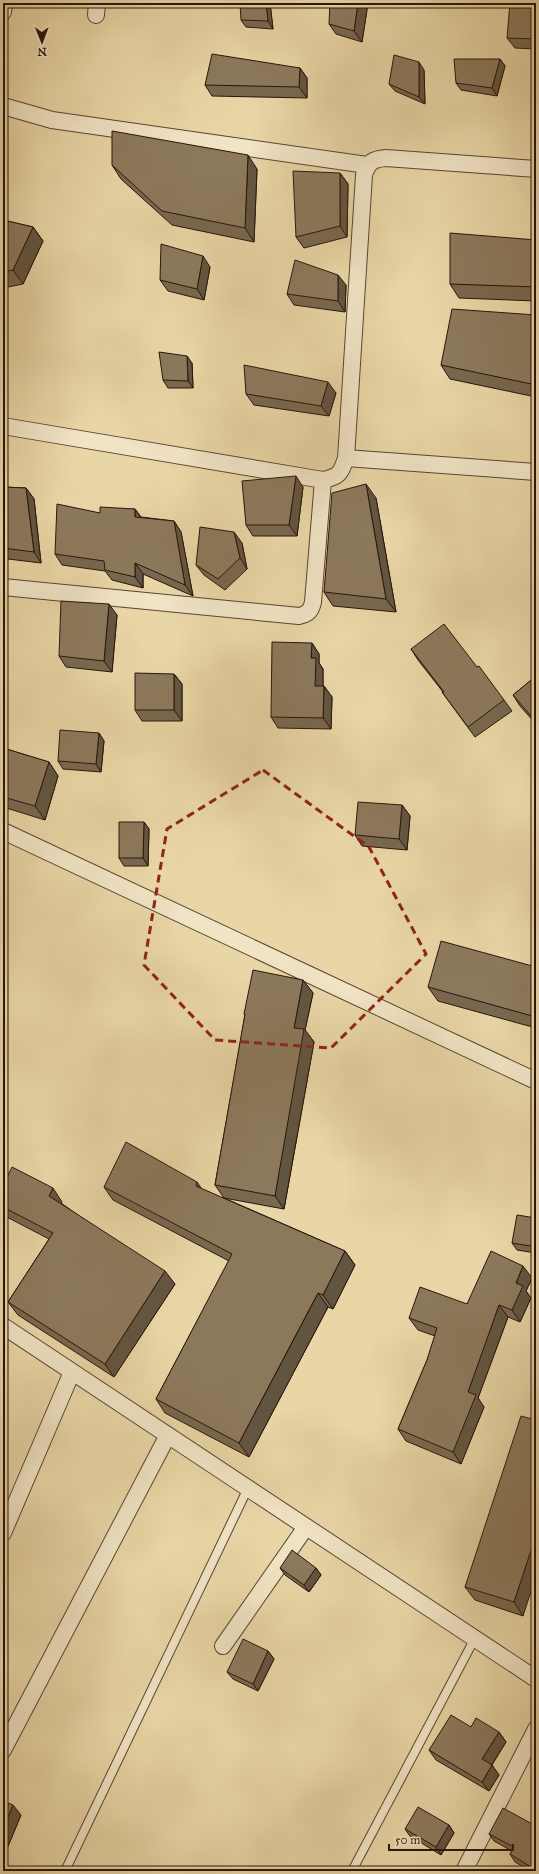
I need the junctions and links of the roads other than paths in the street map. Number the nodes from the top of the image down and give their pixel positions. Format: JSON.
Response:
{"nodes":[{"id":1,"x":4,"y":3,"type":"edge"},
{"id":2,"x":3,"y":12,"type":"edge"},
{"id":3,"x":3,"y":106,"type":"edge"},
{"id":4,"x":368,"y":165,"type":"junction"},
{"id":5,"x":536,"y":169,"type":"edge"},
{"id":6,"x":3,"y":426,"type":"edge"},
{"id":7,"x":346,"y":458,"type":"junction"},
{"id":8,"x":536,"y":472,"type":"edge"},
{"id":9,"x":323,"y":480,"type":"junction"},
{"id":10,"x":3,"y":587,"type":"edge"},
{"id":11,"x":3,"y":831,"type":"edge"},
{"id":12,"x":536,"y":1081,"type":"edge"},
{"id":13,"x":3,"y":1326,"type":"edge"},
{"id":14,"x":72,"y":1372,"type":"junction"},
{"id":15,"x":168,"y":1435,"type":"junction"},
{"id":16,"x":248,"y":1488,"type":"junction"},
{"id":17,"x":306,"y":1526,"type":"junction"},
{"id":18,"x":3,"y":1533,"type":"edge"},
{"id":19,"x":475,"y":1638,"type":"junction"},
{"id":20,"x":223,"y":1646,"type":"dead end"},
{"id":21,"x":536,"y":1679,"type":"edge"},
{"id":22,"x":536,"y":1729,"type":"edge"},
{"id":23,"x":3,"y":1750,"type":"edge"},
{"id":24,"x":65,"y":1871,"type":"edge"},
{"id":25,"x":352,"y":1871,"type":"edge"},
{"id":26,"x":464,"y":1871,"type":"edge"}],
"edges":[{"from":1,"to":2,"type":"street"},
{"from":3,"to":4,"type":"street"},
{"from":4,"to":5,"type":"street"},
{"from":4,"to":7,"type":"street"},
{"from":6,"to":9,"type":"street"},
{"from":7,"to":8,"type":"street"},
{"from":7,"to":9,"type":"street"},
{"from":9,"to":10,"type":"street"},
{"from":11,"to":12,"type":"street"},
{"from":13,"to":14,"type":"street"},
{"from":14,"to":15,"type":"street"},
{"from":14,"to":18,"type":"street"},
{"from":15,"to":16,"type":"street"},
{"from":15,"to":23,"type":"street"},
{"from":16,"to":17,"type":"street"},
{"from":16,"to":24,"type":"lane"},
{"from":17,"to":19,"type":"street"},
{"from":17,"to":20,"type":"street"},
{"from":19,"to":21,"type":"street"},
{"from":19,"to":25,"type":"lane"},
{"from":22,"to":26,"type":"street"}]}
